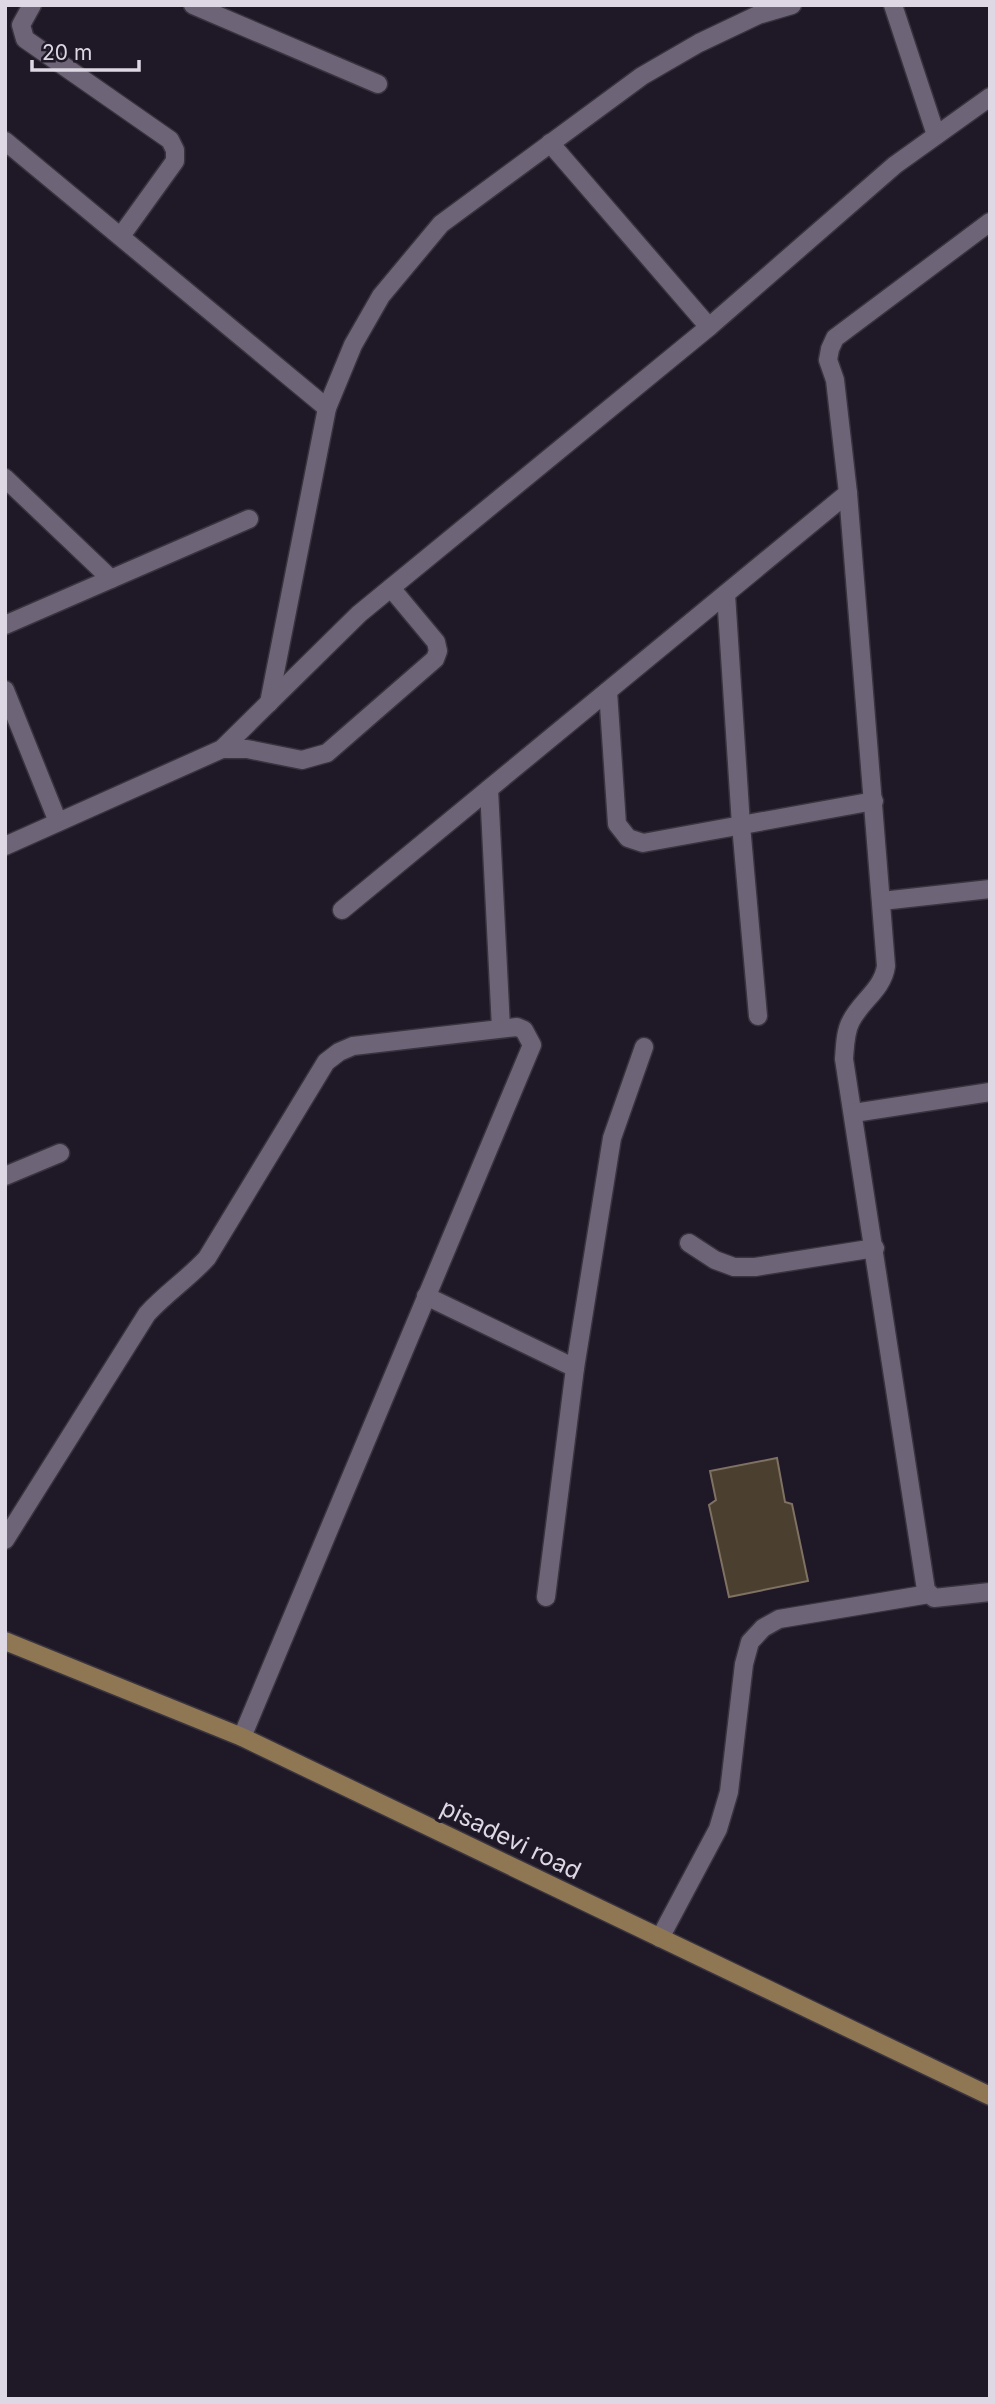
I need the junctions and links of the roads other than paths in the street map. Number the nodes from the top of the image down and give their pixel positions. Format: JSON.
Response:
{"nodes":[{"id":1,"x":32,"y":5,"type":"edge"},
{"id":2,"x":193,"y":5,"type":"edge"},
{"id":3,"x":792,"y":5,"type":"edge"},
{"id":4,"x":893,"y":5,"type":"edge"},
{"id":5,"x":756,"y":10,"type":"edge"},
{"id":6,"x":378,"y":84,"type":"dead end"},
{"id":7,"x":990,"y":97,"type":"edge"},
{"id":8,"x":936,"y":135,"type":"junction"},
{"id":9,"x":5,"y":141,"type":"edge"},
{"id":10,"x":550,"y":143,"type":"junction"},
{"id":11,"x":990,"y":222,"type":"edge"},
{"id":12,"x":121,"y":236,"type":"junction"},
{"id":13,"x":709,"y":327,"type":"junction"},
{"id":14,"x":327,"y":408,"type":"junction"},
{"id":15,"x":5,"y":478,"type":"edge"},
{"id":16,"x":848,"y":493,"type":"junction"},
{"id":17,"x":249,"y":519,"type":"dead end"},
{"id":18,"x":111,"y":579,"type":"junction"},
{"id":19,"x":391,"y":588,"type":"junction"},
{"id":20,"x":726,"y":594,"type":"junction"},
{"id":21,"x":5,"y":625,"type":"edge"},
{"id":22,"x":5,"y":690,"type":"edge"},
{"id":23,"x":608,"y":691,"type":"junction"},
{"id":24,"x":269,"y":703,"type":"junction"},
{"id":25,"x":222,"y":749,"type":"junction"},
{"id":26,"x":489,"y":789,"type":"junction"},
{"id":27,"x":874,"y":802,"type":"junction"},
{"id":28,"x":58,"y":822,"type":"junction"},
{"id":29,"x":741,"y":825,"type":"junction"},
{"id":30,"x":5,"y":846,"type":"edge"},
{"id":31,"x":990,"y":889,"type":"edge"},
{"id":32,"x":882,"y":901,"type":"junction"},
{"id":33,"x":342,"y":910,"type":"dead end"},
{"id":34,"x":758,"y":1016,"type":"dead end"},
{"id":35,"x":501,"y":1028,"type":"junction"},
{"id":36,"x":643,"y":1047,"type":"dead end"},
{"id":37,"x":990,"y":1092,"type":"edge"},
{"id":38,"x":854,"y":1114,"type":"junction"},
{"id":39,"x":60,"y":1153,"type":"dead end"},
{"id":40,"x":5,"y":1175,"type":"edge"},
{"id":41,"x":689,"y":1243,"type":"dead end"},
{"id":42,"x":875,"y":1248,"type":"junction"},
{"id":43,"x":426,"y":1296,"type":"junction"},
{"id":44,"x":575,"y":1368,"type":"junction"},
{"id":45,"x":5,"y":1540,"type":"edge"},
{"id":46,"x":990,"y":1592,"type":"edge"},
{"id":47,"x":929,"y":1594,"type":"junction"},
{"id":48,"x":545,"y":1597,"type":"dead end"},
{"id":49,"x":5,"y":1641,"type":"edge"},
{"id":50,"x":242,"y":1737,"type":"junction"},
{"id":51,"x":660,"y":1938,"type":"junction"},
{"id":52,"x":990,"y":2096,"type":"edge"}],
"edges":[{"from":1,"to":12,"type":"street"},
{"from":2,"to":6,"type":"street"},
{"from":3,"to":5,"type":"street"},
{"from":4,"to":8,"type":"street"},
{"from":5,"to":10,"type":"street"},
{"from":7,"to":8,"type":"street"},
{"from":8,"to":13,"type":"street"},
{"from":9,"to":12,"type":"street"},
{"from":10,"to":13,"type":"street"},
{"from":10,"to":14,"type":"street"},
{"from":11,"to":16,"type":"street"},
{"from":12,"to":14,"type":"street"},
{"from":13,"to":19,"type":"street"},
{"from":14,"to":24,"type":"street"},
{"from":15,"to":18,"type":"street"},
{"from":16,"to":20,"type":"street"},
{"from":16,"to":27,"type":"street"},
{"from":17,"to":18,"type":"street"},
{"from":18,"to":21,"type":"street"},
{"from":19,"to":24,"type":"street"},
{"from":19,"to":25,"type":"street"},
{"from":20,"to":23,"type":"street"},
{"from":20,"to":29,"type":"street"},
{"from":22,"to":28,"type":"street"},
{"from":23,"to":26,"type":"street"},
{"from":23,"to":29,"type":"street"},
{"from":24,"to":25,"type":"street"},
{"from":25,"to":28,"type":"street"},
{"from":26,"to":33,"type":"street"},
{"from":26,"to":35,"type":"street"},
{"from":27,"to":29,"type":"street"},
{"from":27,"to":32,"type":"street"},
{"from":28,"to":30,"type":"street"},
{"from":29,"to":34,"type":"street"},
{"from":31,"to":32,"type":"street"},
{"from":32,"to":38,"type":"street"},
{"from":35,"to":43,"type":"street"},
{"from":35,"to":45,"type":"street"},
{"from":36,"to":44,"type":"street"},
{"from":37,"to":38,"type":"street"},
{"from":38,"to":42,"type":"street"},
{"from":39,"to":40,"type":"street"},
{"from":41,"to":42,"type":"street"},
{"from":42,"to":47,"type":"street"},
{"from":43,"to":44,"type":"street"},
{"from":43,"to":50,"type":"street"},
{"from":44,"to":48,"type":"street"},
{"from":46,"to":47,"type":"street"},
{"from":47,"to":51,"type":"street"},
{"from":49,"to":50,"type":"street","name":"pisadevi road"},
{"from":50,"to":51,"type":"street","name":"pisadevi road"},
{"from":51,"to":52,"type":"street","name":"pisadevi road"}]}
